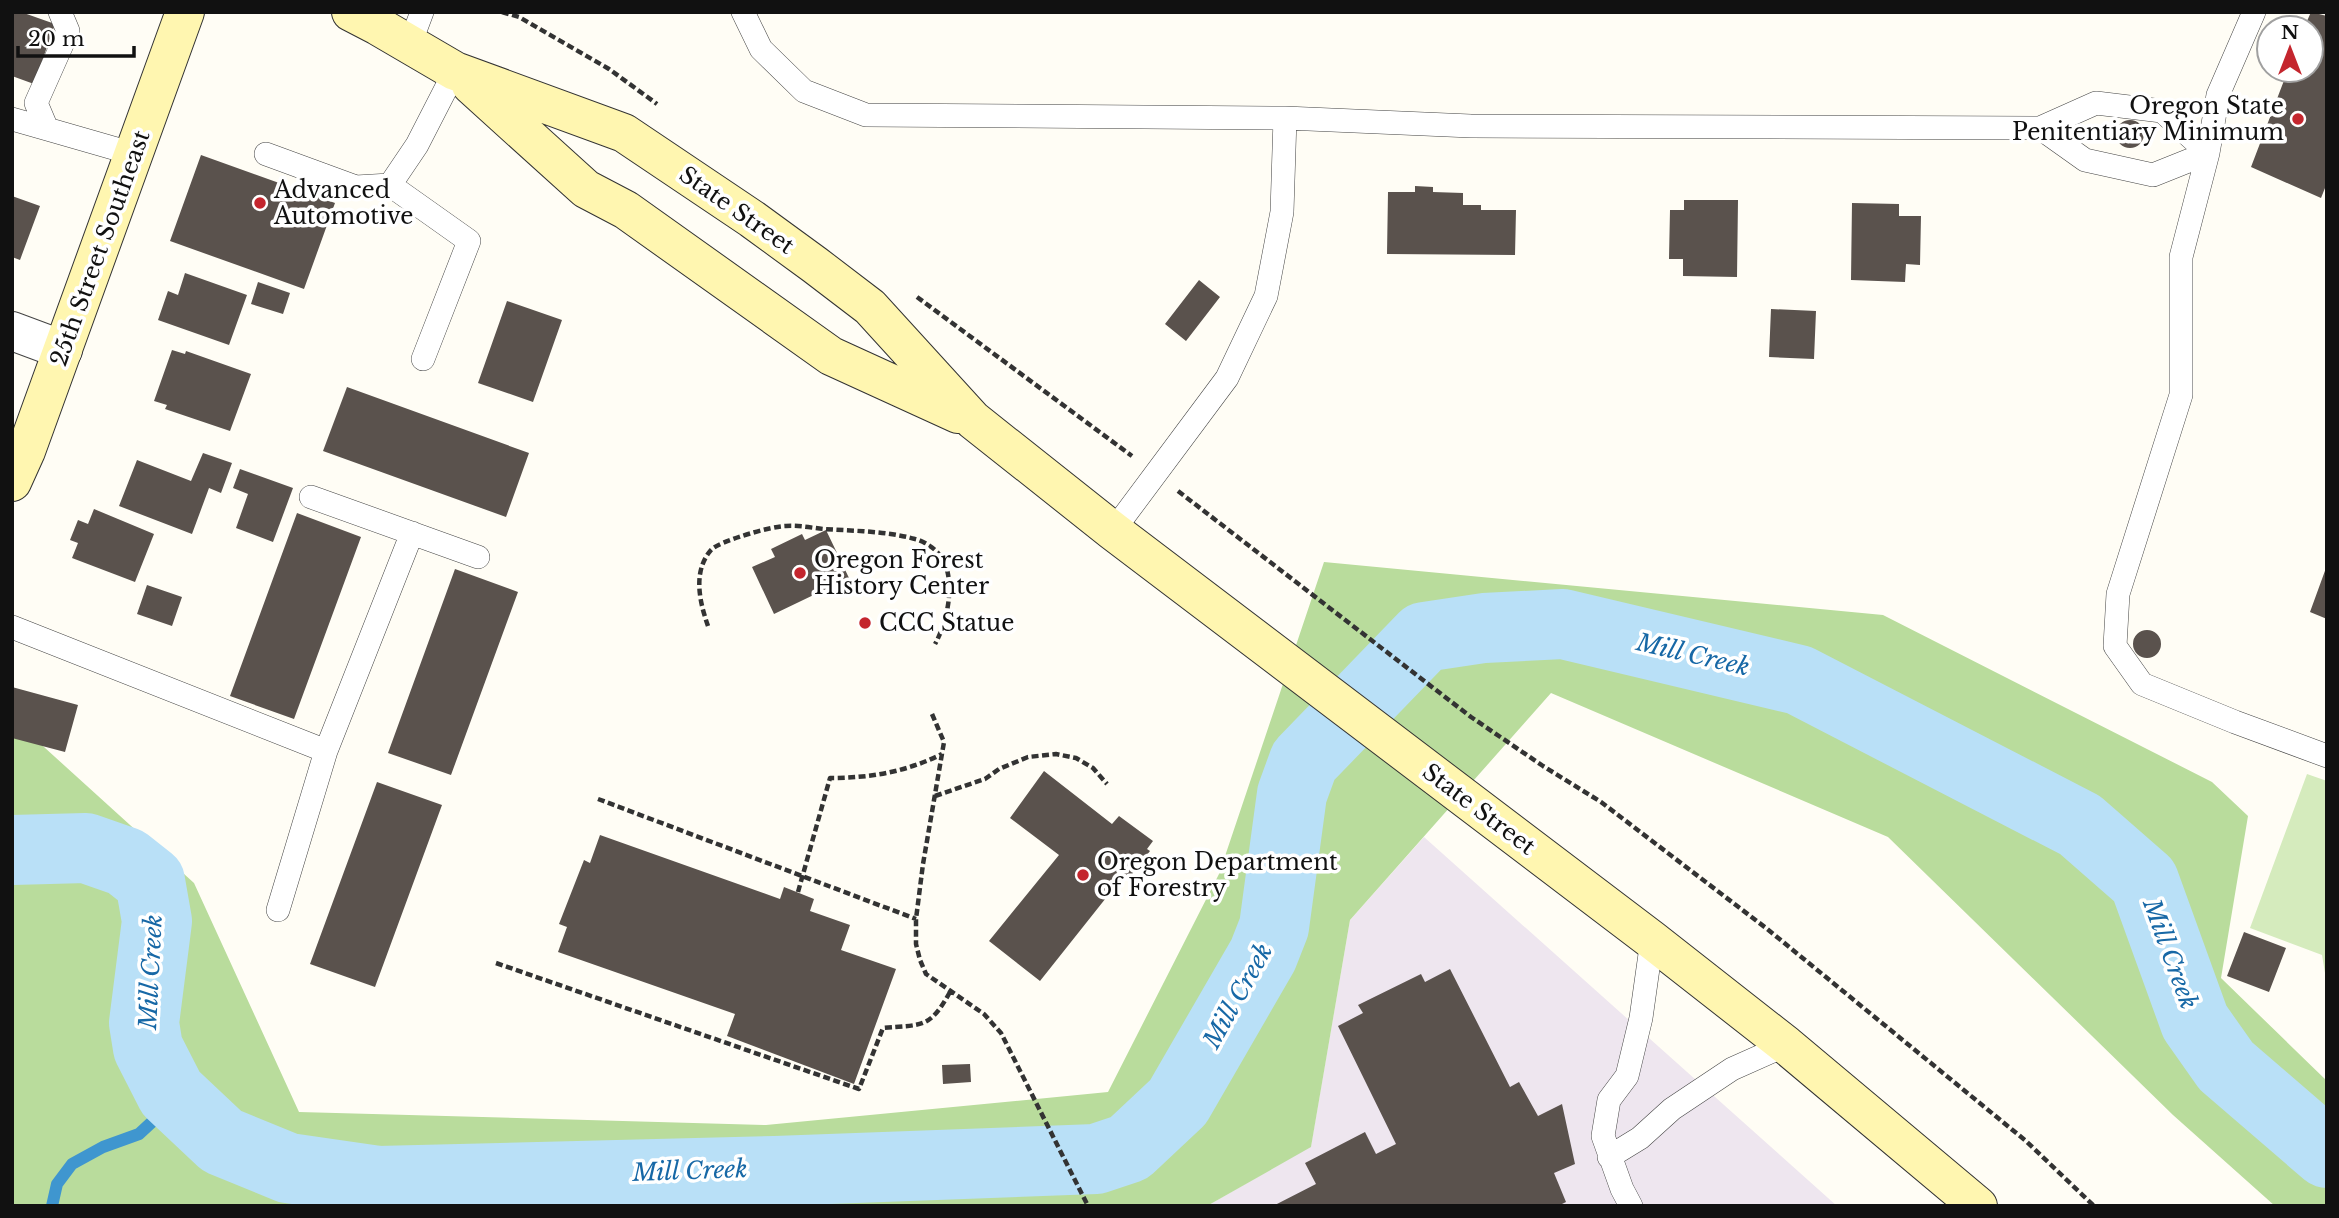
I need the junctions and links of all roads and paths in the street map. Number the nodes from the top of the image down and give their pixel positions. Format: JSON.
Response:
{"nodes":[{"id":1,"x":60,"y":12,"type":"edge"},
{"id":2,"x":186,"y":12,"type":"edge"},
{"id":3,"x":351,"y":12,"type":"edge"},
{"id":4,"x":743,"y":12,"type":"edge"},
{"id":5,"x":2254,"y":12,"type":"edge"},
{"id":6,"x":416,"y":28,"type":"edge"},
{"id":7,"x":454,"y":71,"type":"junction"},
{"id":8,"x":1285,"y":118,"type":"junction"},
{"id":9,"x":12,"y":119,"type":"edge"},
{"id":10,"x":2040,"y":128,"type":"junction"},
{"id":11,"x":47,"y":129,"type":"junction"},
{"id":12,"x":2208,"y":153,"type":"junction"},
{"id":13,"x":134,"y":154,"type":"junction"},
{"id":14,"x":266,"y":154,"type":"dead end"},
{"id":15,"x":390,"y":186,"type":"junction"},
{"id":16,"x":12,"y":331,"type":"edge"},
{"id":17,"x":63,"y":350,"type":"junction"},
{"id":18,"x":423,"y":359,"type":"dead end"},
{"id":19,"x":973,"y":420,"type":"junction"},
{"id":20,"x":12,"y":482,"type":"edge"},
{"id":21,"x":311,"y":497,"type":"dead end"},
{"id":22,"x":1113,"y":531,"type":"junction"},
{"id":23,"x":412,"y":533,"type":"junction"},
{"id":24,"x":478,"y":556,"type":"dead end"},
{"id":25,"x":1308,"y":590,"type":"dead end"},
{"id":26,"x":708,"y":626,"type":"dead end"},
{"id":27,"x":12,"y":627,"type":"edge"},
{"id":28,"x":935,"y":645,"type":"dead end"},
{"id":29,"x":932,"y":714,"type":"dead end"},
{"id":30,"x":326,"y":751,"type":"junction"},
{"id":31,"x":943,"y":754,"type":"junction"},
{"id":32,"x":2327,"y":756,"type":"edge"},
{"id":33,"x":1107,"y":784,"type":"dead end"},
{"id":34,"x":935,"y":796,"type":"junction"},
{"id":35,"x":598,"y":799,"type":"dead end"},
{"id":36,"x":803,"y":874,"type":"junction"},
{"id":37,"x":798,"y":892,"type":"dead end"},
{"id":38,"x":278,"y":910,"type":"dead end"},
{"id":39,"x":916,"y":919,"type":"junction"},
{"id":40,"x":1652,"y":940,"type":"junction"},
{"id":41,"x":496,"y":963,"type":"dead end"},
{"id":42,"x":950,"y":992,"type":"junction"},
{"id":43,"x":1786,"y":1045,"type":"junction"},
{"id":44,"x":1609,"y":1157,"type":"junction"},
{"id":45,"x":1088,"y":1206,"type":"edge"},
{"id":46,"x":1631,"y":1206,"type":"edge"},
{"id":47,"x":1978,"y":1206,"type":"edge"},
{"id":48,"x":2094,"y":1206,"type":"edge"}],
"edges":[{"from":1,"to":11,"type":"lane"},
{"from":2,"to":13,"type":"main road","name":"25th Street Southeast"},
{"from":3,"to":6,"type":"main road","name":"State Street"},
{"from":4,"to":8,"type":"lane"},
{"from":5,"to":12,"type":"lane"},
{"from":6,"to":7,"type":"main road","name":"State Street"},
{"from":7,"to":15,"type":"lane"},
{"from":7,"to":19,"type":"main road","name":"State Street"},
{"from":7,"to":19,"type":"main road","name":"State Street"},
{"from":8,"to":10,"type":"lane"},
{"from":8,"to":22,"type":"lane"},
{"from":9,"to":11,"type":"lane"},
{"from":10,"to":12,"type":"lane"},
{"from":10,"to":12,"type":"lane"},
{"from":11,"to":13,"type":"lane"},
{"from":12,"to":32,"type":"lane"},
{"from":13,"to":17,"type":"main road","name":"25th Street Southeast"},
{"from":14,"to":15,"type":"lane"},
{"from":15,"to":18,"type":"lane"},
{"from":16,"to":17,"type":"street"},
{"from":17,"to":20,"type":"main road","name":"25th Street Southeast"},
{"from":19,"to":22,"type":"main road","name":"State Street"},
{"from":21,"to":23,"type":"lane"},
{"from":22,"to":40,"type":"main road","name":"State Street"},
{"from":23,"to":24,"type":"lane"},
{"from":23,"to":30,"type":"lane"},
{"from":25,"to":48,"type":"path"},
{"from":26,"to":28,"type":"path"},
{"from":27,"to":30,"type":"lane"},
{"from":29,"to":31,"type":"path"},
{"from":30,"to":38,"type":"lane"},
{"from":31,"to":34,"type":"path"},
{"from":31,"to":36,"type":"path"},
{"from":33,"to":34,"type":"path"},
{"from":34,"to":39,"type":"path"},
{"from":35,"to":36,"type":"path"},
{"from":36,"to":37,"type":"path"},
{"from":36,"to":39,"type":"path"},
{"from":39,"to":42,"type":"path"},
{"from":40,"to":43,"type":"main road","name":"State Street"},
{"from":40,"to":44,"type":"lane"},
{"from":41,"to":42,"type":"path"},
{"from":42,"to":45,"type":"path"},
{"from":43,"to":44,"type":"lane"},
{"from":43,"to":47,"type":"main road","name":"State Street"},
{"from":44,"to":46,"type":"lane"}]}
